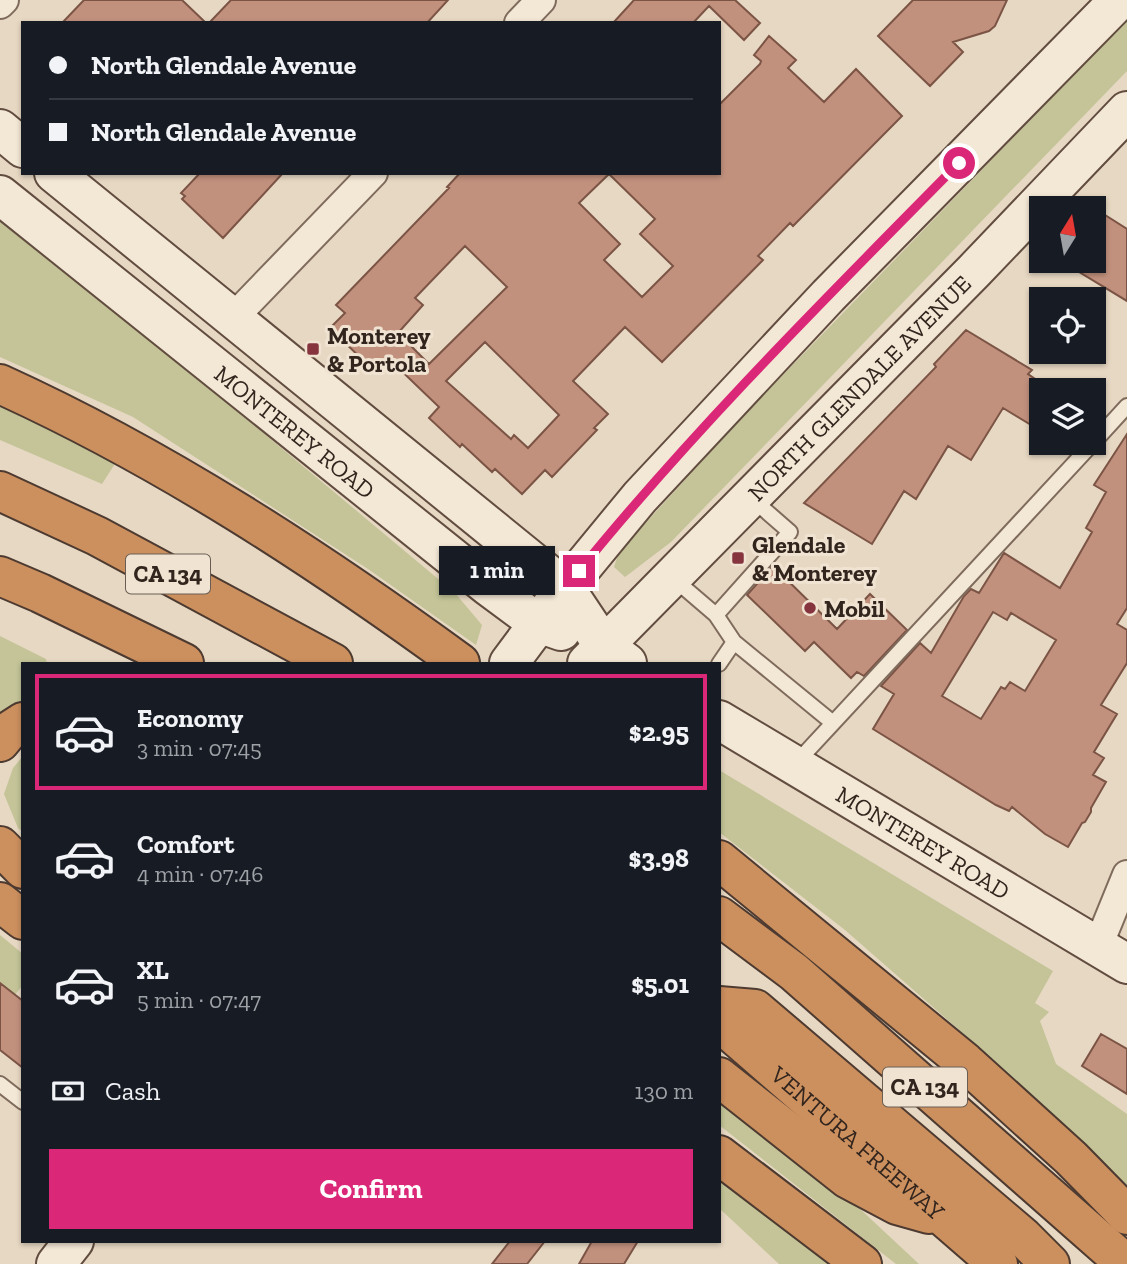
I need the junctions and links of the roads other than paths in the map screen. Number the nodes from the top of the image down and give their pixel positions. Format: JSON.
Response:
{"nodes":[{"id":1,"x":4,"y":0,"type":"edge"},
{"id":2,"x":541,"y":0,"type":"edge"},
{"id":3,"x":1119,"y":0,"type":"edge"},
{"id":4,"x":0,"y":4,"type":"edge"},
{"id":5,"x":521,"y":21,"type":"edge"},
{"id":6,"x":1127,"y":111,"type":"edge"},
{"id":7,"x":0,"y":129,"type":"edge"},
{"id":8,"x":21,"y":146,"type":"edge"},
{"id":9,"x":56,"y":175,"type":"edge"},
{"id":10,"x":371,"y":175,"type":"edge"},
{"id":11,"x":0,"y":195,"type":"edge"},
{"id":12,"x":233,"y":318,"type":"junction"},
{"id":13,"x":0,"y":384,"type":"edge"},
{"id":14,"x":1127,"y":406,"type":"edge"},
{"id":15,"x":1106,"y":428,"type":"edge"},
{"id":16,"x":1081,"y":455,"type":"edge"},
{"id":17,"x":0,"y":491,"type":"edge"},
{"id":18,"x":750,"y":497,"type":"junction"},
{"id":19,"x":0,"y":576,"type":"edge"},
{"id":20,"x":671,"y":576,"type":"junction"},
{"id":21,"x":565,"y":588,"type":"junction"},
{"id":22,"x":716,"y":615,"type":"junction"},
{"id":23,"x":538,"y":624,"type":"junction"},
{"id":24,"x":734,"y":642,"type":"junction"},
{"id":25,"x":605,"y":657,"type":"edge"},
{"id":26,"x":182,"y":662,"type":"edge"},
{"id":27,"x":331,"y":662,"type":"edge"},
{"id":28,"x":459,"y":662,"type":"edge"},
{"id":29,"x":510,"y":662,"type":"edge"},
{"id":30,"x":720,"y":662,"type":"edge"},
{"id":31,"x":721,"y":721,"type":"edge"},
{"id":32,"x":21,"y":723,"type":"edge"},
{"id":33,"x":833,"y":723,"type":"junction"},
{"id":34,"x":0,"y":742,"type":"edge"},
{"id":35,"x":794,"y":765,"type":"junction"},
{"id":36,"x":0,"y":846,"type":"edge"},
{"id":37,"x":721,"y":862,"type":"edge"},
{"id":38,"x":21,"y":867,"type":"edge"},
{"id":39,"x":1127,"y":875,"type":"edge"},
{"id":40,"x":0,"y":902,"type":"edge"},
{"id":41,"x":721,"y":917,"type":"edge"},
{"id":42,"x":21,"y":918,"type":"edge"},
{"id":43,"x":1113,"y":955,"type":"edge"},
{"id":44,"x":721,"y":1006,"type":"edge"},
{"id":45,"x":721,"y":1023,"type":"edge"},
{"id":46,"x":721,"y":1079,"type":"edge"},
{"id":47,"x":0,"y":1084,"type":"edge"},
{"id":48,"x":21,"y":1100,"type":"edge"},
{"id":49,"x":721,"y":1157,"type":"edge"},
{"id":50,"x":1127,"y":1215,"type":"edge"},
{"id":51,"x":943,"y":1216,"type":"junction"},
{"id":52,"x":72,"y":1243,"type":"edge"},
{"id":53,"x":55,"y":1264,"type":"edge"},
{"id":54,"x":862,"y":1264,"type":"edge"},
{"id":55,"x":998,"y":1264,"type":"edge"},
{"id":56,"x":1050,"y":1264,"type":"edge"},
{"id":57,"x":1126,"y":1264,"type":"edge"}],
"edges":[{"from":1,"to":4,"type":"street"},
{"from":2,"to":5,"type":"street"},
{"from":3,"to":21,"type":"main road"},
{"from":6,"to":18,"type":"main road","name":"NORTH GLENDALE AVENUE"},
{"from":7,"to":8,"type":"main road"},
{"from":9,"to":12,"type":"main road","name":"MONTEREY ROAD"},
{"from":10,"to":12,"type":"street"},
{"from":11,"to":23,"type":"main road","name":"MONTEREY ROAD"},
{"from":12,"to":21,"type":"main road","name":"MONTEREY ROAD"},
{"from":13,"to":28,"type":"highway"},
{"from":14,"to":15,"type":"lane"},
{"from":16,"to":33,"type":"lane"},
{"from":17,"to":27,"type":"highway","number":"CA 134"},
{"from":18,"to":20,"type":"main road","name":"NORTH GLENDALE AVENUE"},
{"from":18,"to":22,"type":"lane"},
{"from":19,"to":26,"type":"highway"},
{"from":20,"to":22,"type":"lane"},
{"from":20,"to":25,"type":"main road","name":"NORTH GLENDALE AVENUE"},
{"from":21,"to":23,"type":"main road"},
{"from":21,"to":25,"type":"main road","name":"MONTEREY ROAD"},
{"from":22,"to":24,"type":"lane"},
{"from":23,"to":25,"type":"main road","name":"MONTEREY ROAD"},
{"from":23,"to":29,"type":"main road"},
{"from":24,"to":30,"type":"lane"},
{"from":24,"to":33,"type":"lane"},
{"from":31,"to":35,"type":"main road","name":"MONTEREY ROAD"},
{"from":32,"to":34,"type":"highway"},
{"from":33,"to":35,"type":"lane"},
{"from":35,"to":43,"type":"main road","name":"MONTEREY ROAD"},
{"from":36,"to":38,"type":"highway"},
{"from":37,"to":50,"type":"highway"},
{"from":39,"to":43,"type":"street"},
{"from":40,"to":42,"type":"highway"},
{"from":41,"to":57,"type":"highway","number":"CA 134"},
{"from":44,"to":56,"type":"highway"},
{"from":45,"to":51,"type":"highway","name":"VENTURA FREEWAY"},
{"from":46,"to":51,"type":"highway"},
{"from":47,"to":48,"type":"lane"},
{"from":49,"to":54,"type":"highway"},
{"from":51,"to":55,"type":"highway","name":"VENTURA FREEWAY"},
{"from":52,"to":53,"type":"main road"}]}
